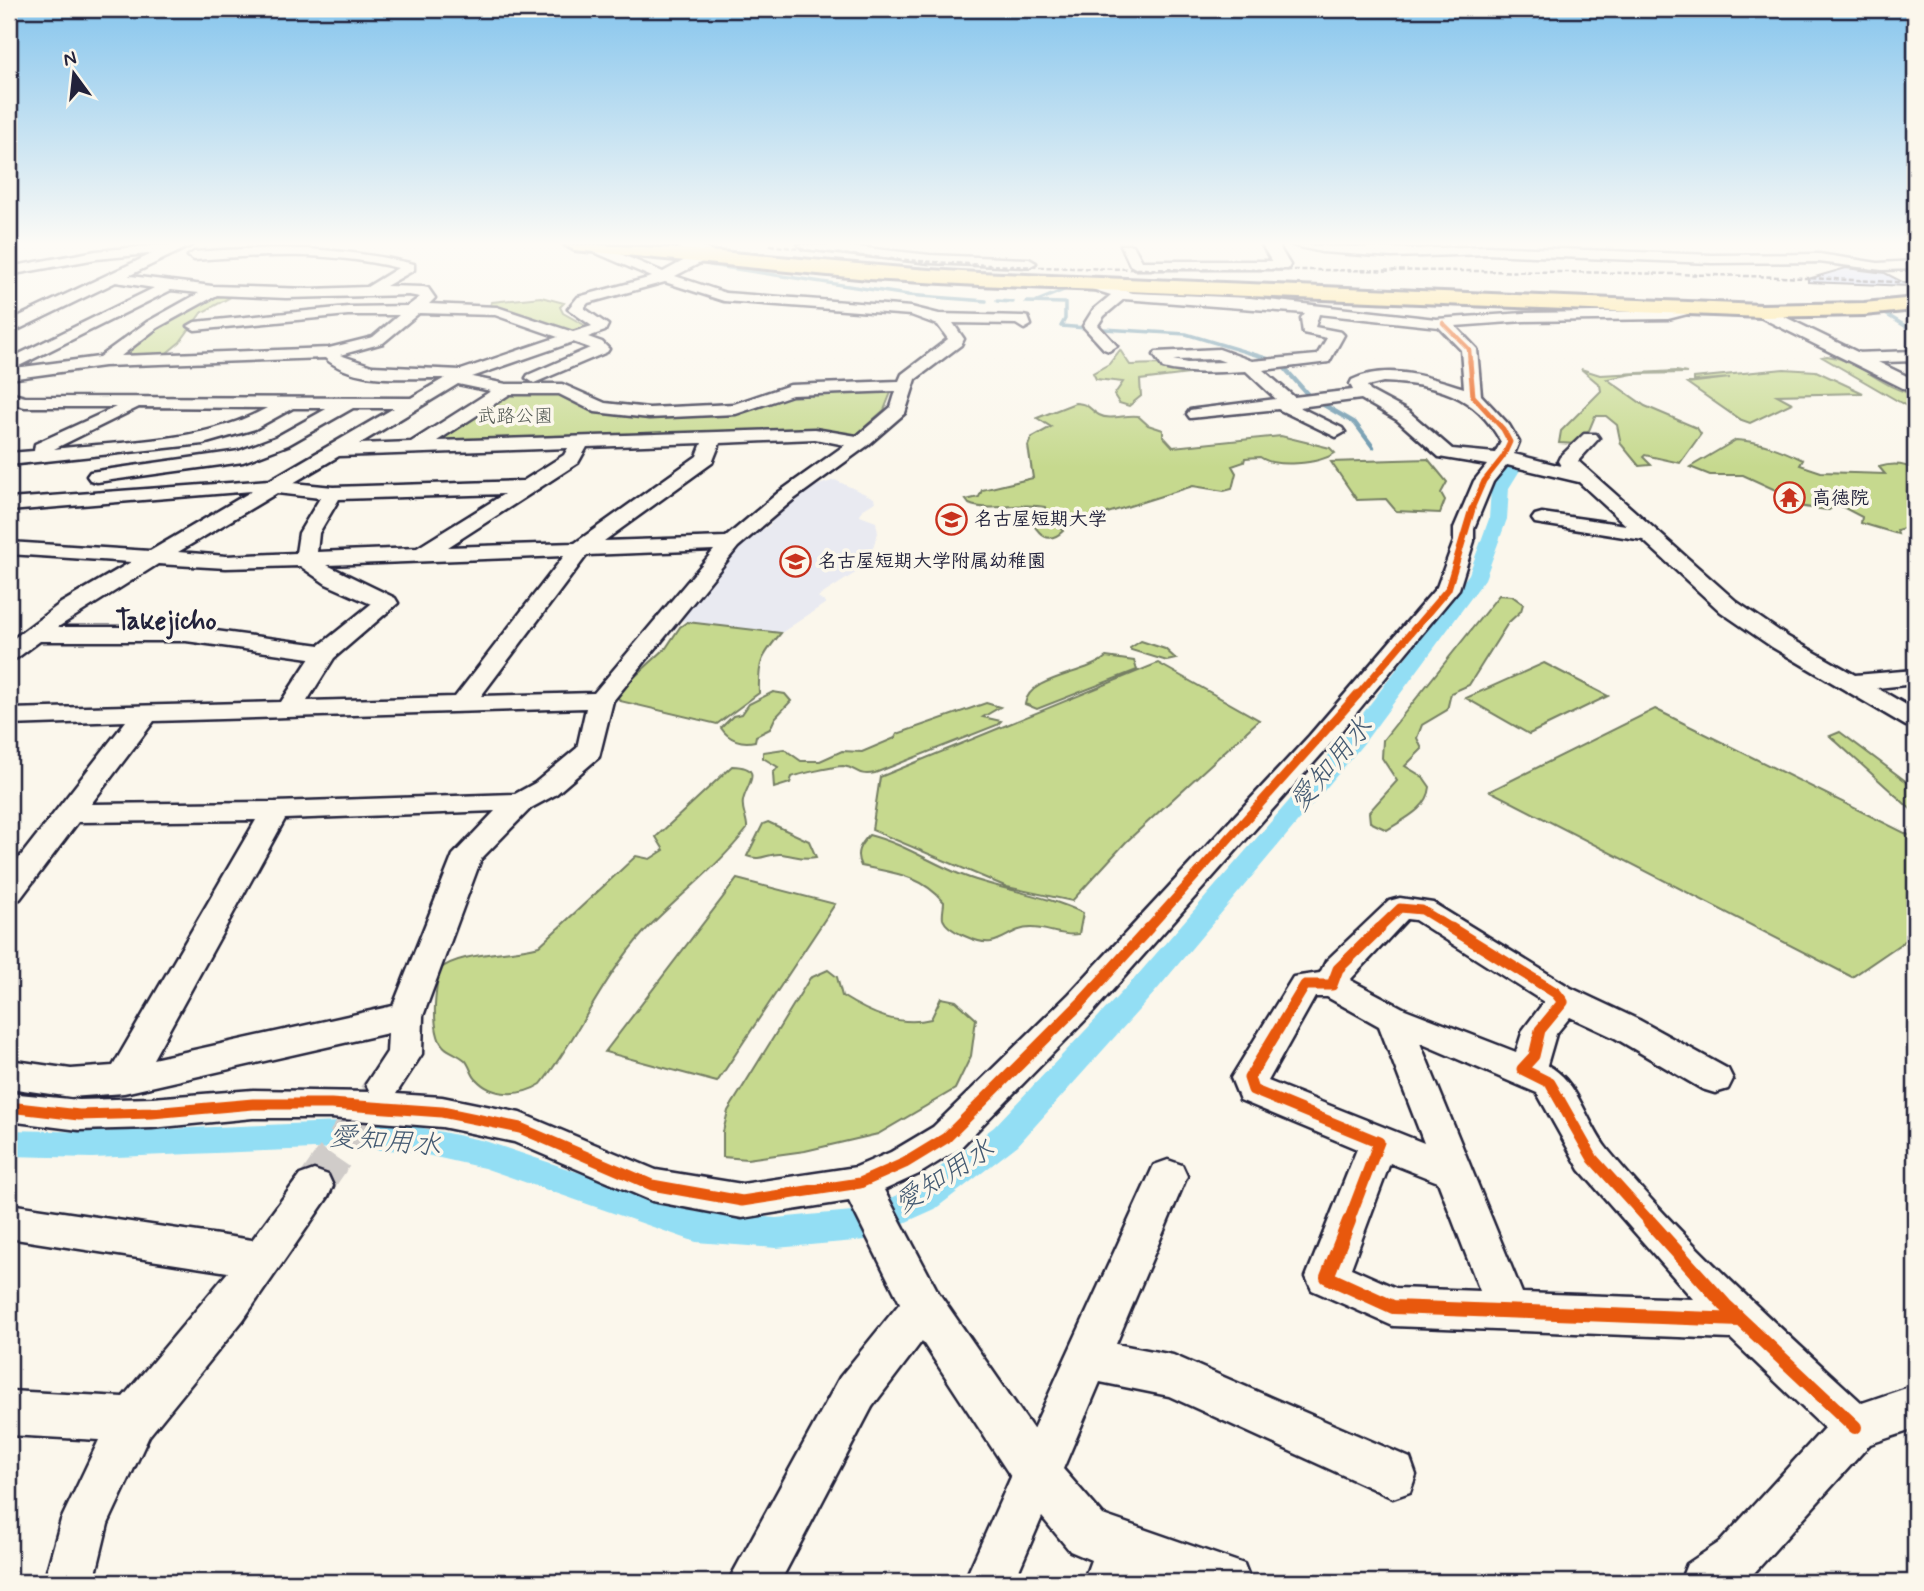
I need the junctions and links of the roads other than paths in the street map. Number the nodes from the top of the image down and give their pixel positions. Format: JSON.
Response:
{"nodes":[{"id":1,"x":27,"y":319,"type":"edge"},
{"id":2,"x":101,"y":319,"type":"edge"},
{"id":3,"x":160,"y":319,"type":"edge"},
{"id":4,"x":202,"y":319,"type":"edge"},
{"id":5,"x":290,"y":319,"type":"edge"},
{"id":6,"x":401,"y":319,"type":"edge"},
{"id":7,"x":521,"y":319,"type":"edge"},
{"id":8,"x":590,"y":319,"type":"edge"},
{"id":9,"x":941,"y":319,"type":"edge"},
{"id":10,"x":992,"y":319,"type":"edge"},
{"id":11,"x":1094,"y":319,"type":"edge"},
{"id":12,"x":1308,"y":319,"type":"edge"},
{"id":13,"x":1406,"y":319,"type":"edge"},
{"id":14,"x":1494,"y":319,"type":"edge"},
{"id":15,"x":1778,"y":319,"type":"edge"},
{"id":16,"x":1443,"y":323,"type":"junction"},
{"id":17,"x":1024,"y":325,"type":"dead end"},
{"id":18,"x":392,"y":327,"type":"junction"},
{"id":19,"x":9,"y":328,"type":"edge"},
{"id":20,"x":193,"y":333,"type":"junction"},
{"id":21,"x":341,"y":333,"type":"dead end"},
{"id":22,"x":575,"y":338,"type":"junction"},
{"id":23,"x":221,"y":340,"type":"dead end"},
{"id":24,"x":1109,"y":346,"type":"dead end"},
{"id":25,"x":328,"y":353,"type":"junction"},
{"id":26,"x":1915,"y":356,"type":"edge"},
{"id":27,"x":1854,"y":358,"type":"junction"},
{"id":28,"x":169,"y":359,"type":"junction"},
{"id":29,"x":104,"y":361,"type":"junction"},
{"id":30,"x":9,"y":365,"type":"edge"},
{"id":31,"x":9,"y":374,"type":"edge"},
{"id":32,"x":460,"y":377,"type":"junction"},
{"id":33,"x":534,"y":378,"type":"dead end"},
{"id":34,"x":903,"y":386,"type":"junction"},
{"id":35,"x":1915,"y":388,"type":"edge"},
{"id":36,"x":506,"y":389,"type":"junction"},
{"id":37,"x":1364,"y":394,"type":"junction"},
{"id":38,"x":1473,"y":396,"type":"junction"},
{"id":39,"x":350,"y":402,"type":"junction"},
{"id":40,"x":417,"y":402,"type":"junction"},
{"id":41,"x":14,"y":403,"type":"edge"},
{"id":42,"x":136,"y":403,"type":"junction"},
{"id":43,"x":290,"y":403,"type":"junction"},
{"id":44,"x":1285,"y":403,"type":"junction"},
{"id":45,"x":1196,"y":414,"type":"dead end"},
{"id":46,"x":1336,"y":432,"type":"dead end"},
{"id":47,"x":713,"y":437,"type":"junction"},
{"id":48,"x":1590,"y":438,"type":"dead end"},
{"id":49,"x":581,"y":442,"type":"junction"},
{"id":50,"x":861,"y":442,"type":"junction"},
{"id":51,"x":416,"y":447,"type":"junction"},
{"id":52,"x":105,"y":448,"type":"junction"},
{"id":53,"x":339,"y":450,"type":"junction"},
{"id":54,"x":1503,"y":457,"type":"junction"},
{"id":55,"x":15,"y":462,"type":"edge"},
{"id":56,"x":97,"y":476,"type":"junction"},
{"id":57,"x":1583,"y":477,"type":"junction"},
{"id":58,"x":276,"y":486,"type":"junction"},
{"id":59,"x":526,"y":487,"type":"junction"},
{"id":60,"x":333,"y":493,"type":"junction"},
{"id":61,"x":90,"y":497,"type":"junction"},
{"id":62,"x":9,"y":505,"type":"edge"},
{"id":63,"x":1542,"y":519,"type":"dead end"},
{"id":64,"x":1650,"y":535,"type":"junction"},
{"id":65,"x":731,"y":543,"type":"junction"},
{"id":66,"x":9,"y":548,"type":"edge"},
{"id":67,"x":581,"y":548,"type":"junction"},
{"id":68,"x":421,"y":555,"type":"junction"},
{"id":69,"x":154,"y":557,"type":"junction"},
{"id":70,"x":306,"y":560,"type":"junction"},
{"id":71,"x":33,"y":634,"type":"junction"},
{"id":72,"x":9,"y":653,"type":"edge"},
{"id":73,"x":325,"y":653,"type":"junction"},
{"id":74,"x":1915,"y":677,"type":"edge"},
{"id":75,"x":1852,"y":683,"type":"junction"},
{"id":76,"x":601,"y":700,"type":"junction"},
{"id":77,"x":463,"y":704,"type":"junction"},
{"id":78,"x":289,"y":709,"type":"junction"},
{"id":79,"x":146,"y":713,"type":"junction"},
{"id":80,"x":9,"y":717,"type":"edge"},
{"id":81,"x":1915,"y":721,"type":"edge"},
{"id":82,"x":521,"y":803,"type":"junction"},
{"id":83,"x":275,"y":811,"type":"junction"},
{"id":84,"x":69,"y":813,"type":"junction"},
{"id":85,"x":9,"y":892,"type":"edge"},
{"id":86,"x":1332,"y":985,"type":"junction"},
{"id":87,"x":1559,"y":997,"type":"junction"},
{"id":88,"x":406,"y":1016,"type":"junction"},
{"id":89,"x":1394,"y":1018,"type":"junction"},
{"id":90,"x":1522,"y":1069,"type":"junction"},
{"id":91,"x":9,"y":1074,"type":"edge"},
{"id":92,"x":124,"y":1079,"type":"junction"},
{"id":93,"x":1715,"y":1079,"type":"dead end"},
{"id":94,"x":384,"y":1084,"type":"tunnel mouth"},
{"id":95,"x":13,"y":1113,"type":"edge"},
{"id":96,"x":1379,"y":1142,"type":"junction"},
{"id":97,"x":1454,"y":1172,"type":"junction"},
{"id":98,"x":1168,"y":1176,"type":"dead end"},
{"id":99,"x":314,"y":1186,"type":"tunnel mouth"},
{"id":100,"x":866,"y":1192,"type":"junction"},
{"id":101,"x":9,"y":1221,"type":"edge"},
{"id":102,"x":261,"y":1259,"type":"junction"},
{"id":103,"x":923,"y":1306,"type":"junction"},
{"id":104,"x":1508,"y":1310,"type":"junction"},
{"id":105,"x":1740,"y":1320,"type":"junction"},
{"id":106,"x":1089,"y":1359,"type":"junction"},
{"id":107,"x":1915,"y":1408,"type":"edge"},
{"id":108,"x":9,"y":1413,"type":"edge"},
{"id":109,"x":133,"y":1420,"type":"junction"},
{"id":110,"x":1856,"y":1427,"type":"junction"},
{"id":111,"x":1393,"y":1475,"type":"dead end"},
{"id":112,"x":1038,"y":1476,"type":"junction"},
{"id":113,"x":1114,"y":1564,"type":"edge"},
{"id":114,"x":69,"y":1582,"type":"edge"},
{"id":115,"x":753,"y":1582,"type":"edge"},
{"id":116,"x":989,"y":1582,"type":"edge"},
{"id":117,"x":1226,"y":1582,"type":"edge"},
{"id":118,"x":1705,"y":1582,"type":"edge"}],
"edges":[{"from":1,"to":19,"type":"street"},
{"from":2,"to":30,"type":"street"},
{"from":3,"to":29,"type":"street"},
{"from":4,"to":20,"type":"street"},
{"from":5,"to":20,"type":"street"},
{"from":6,"to":18,"type":"street"},
{"from":7,"to":22,"type":"street"},
{"from":8,"to":22,"type":"street"},
{"from":9,"to":34,"type":"street"},
{"from":10,"to":17,"type":"street"},
{"from":11,"to":24,"type":"street"},
{"from":12,"to":44,"type":"street"},
{"from":13,"to":16,"type":"street"},
{"from":14,"to":16,"type":"street"},
{"from":15,"to":27,"type":"street"},
{"from":16,"to":38,"type":"street"},
{"from":18,"to":21,"type":"street"},
{"from":18,"to":25,"type":"street"},
{"from":20,"to":23,"type":"street"},
{"from":20,"to":28,"type":"street"},
{"from":22,"to":32,"type":"street"},
{"from":22,"to":33,"type":"street"},
{"from":25,"to":28,"type":"street"},
{"from":25,"to":32,"type":"street"},
{"from":26,"to":27,"type":"street"},
{"from":27,"to":35,"type":"street"},
{"from":28,"to":29,"type":"street"},
{"from":29,"to":31,"type":"street"},
{"from":32,"to":36,"type":"street"},
{"from":32,"to":40,"type":"street"},
{"from":34,"to":36,"type":"street"},
{"from":34,"to":50,"type":"street"},
{"from":36,"to":51,"type":"street"},
{"from":37,"to":38,"type":"street"},
{"from":37,"to":44,"type":"street"},
{"from":37,"to":54,"type":"street"},
{"from":38,"to":54,"type":"street"},
{"from":39,"to":40,"type":"street"},
{"from":39,"to":43,"type":"street"},
{"from":39,"to":56,"type":"street"},
{"from":40,"to":53,"type":"street"},
{"from":41,"to":42,"type":"street"},
{"from":42,"to":43,"type":"street"},
{"from":42,"to":55,"type":"street"},
{"from":43,"to":52,"type":"street"},
{"from":44,"to":45,"type":"street"},
{"from":44,"to":46,"type":"street"},
{"from":47,"to":49,"type":"street"},
{"from":47,"to":50,"type":"street"},
{"from":47,"to":67,"type":"street"},
{"from":48,"to":57,"type":"street"},
{"from":49,"to":51,"type":"street"},
{"from":49,"to":59,"type":"street"},
{"from":50,"to":65,"type":"street"},
{"from":51,"to":53,"type":"street"},
{"from":52,"to":55,"type":"street"},
{"from":52,"to":56,"type":"street"},
{"from":53,"to":58,"type":"street"},
{"from":54,"to":57,"type":"street"},
{"from":54,"to":100,"type":"street"},
{"from":56,"to":61,"type":"street"},
{"from":57,"to":64,"type":"street"},
{"from":58,"to":60,"type":"street"},
{"from":58,"to":61,"type":"street"},
{"from":58,"to":69,"type":"street"},
{"from":59,"to":60,"type":"street"},
{"from":59,"to":68,"type":"street"},
{"from":60,"to":70,"type":"street"},
{"from":61,"to":62,"type":"street"},
{"from":63,"to":64,"type":"street"},
{"from":64,"to":75,"type":"street"},
{"from":65,"to":67,"type":"street"},
{"from":65,"to":76,"type":"street"},
{"from":66,"to":69,"type":"street"},
{"from":67,"to":68,"type":"street"},
{"from":67,"to":77,"type":"street"},
{"from":68,"to":70,"type":"street"},
{"from":69,"to":70,"type":"street"},
{"from":69,"to":71,"type":"street"},
{"from":70,"to":73,"type":"street"},
{"from":71,"to":72,"type":"street"},
{"from":71,"to":73,"type":"street"},
{"from":73,"to":78,"type":"street"},
{"from":74,"to":75,"type":"street"},
{"from":75,"to":81,"type":"street"},
{"from":76,"to":77,"type":"street"},
{"from":76,"to":82,"type":"street"},
{"from":77,"to":78,"type":"street"},
{"from":78,"to":79,"type":"street"},
{"from":79,"to":80,"type":"street"},
{"from":79,"to":84,"type":"street"},
{"from":82,"to":83,"type":"street"},
{"from":82,"to":88,"type":"street"},
{"from":83,"to":84,"type":"street"},
{"from":83,"to":92,"type":"street"},
{"from":84,"to":85,"type":"street"},
{"from":86,"to":87,"type":"street"},
{"from":86,"to":89,"type":"street"},
{"from":86,"to":96,"type":"street"},
{"from":87,"to":90,"type":"street"},
{"from":87,"to":93,"type":"street"},
{"from":88,"to":92,"type":"street"},
{"from":88,"to":94,"type":"street"},
{"from":89,"to":90,"type":"street"},
{"from":89,"to":97,"type":"street"},
{"from":90,"to":105,"type":"street"},
{"from":91,"to":92,"type":"street"},
{"from":95,"to":100,"type":"street"},
{"from":96,"to":97,"type":"street"},
{"from":96,"to":104,"type":"street"},
{"from":97,"to":104,"type":"street"},
{"from":98,"to":106,"type":"street"},
{"from":99,"to":102,"type":"street"},
{"from":100,"to":103,"type":"street"},
{"from":101,"to":102,"type":"street"},
{"from":102,"to":109,"type":"street"},
{"from":103,"to":112,"type":"street"},
{"from":103,"to":115,"type":"street"},
{"from":104,"to":105,"type":"street"},
{"from":105,"to":110,"type":"street"},
{"from":106,"to":111,"type":"street"},
{"from":106,"to":112,"type":"street"},
{"from":107,"to":110,"type":"street"},
{"from":108,"to":109,"type":"street"},
{"from":109,"to":114,"type":"street"},
{"from":110,"to":118,"type":"street"},
{"from":112,"to":113,"type":"street"},
{"from":112,"to":116,"type":"street"},
{"from":113,"to":117,"type":"street"}]}
